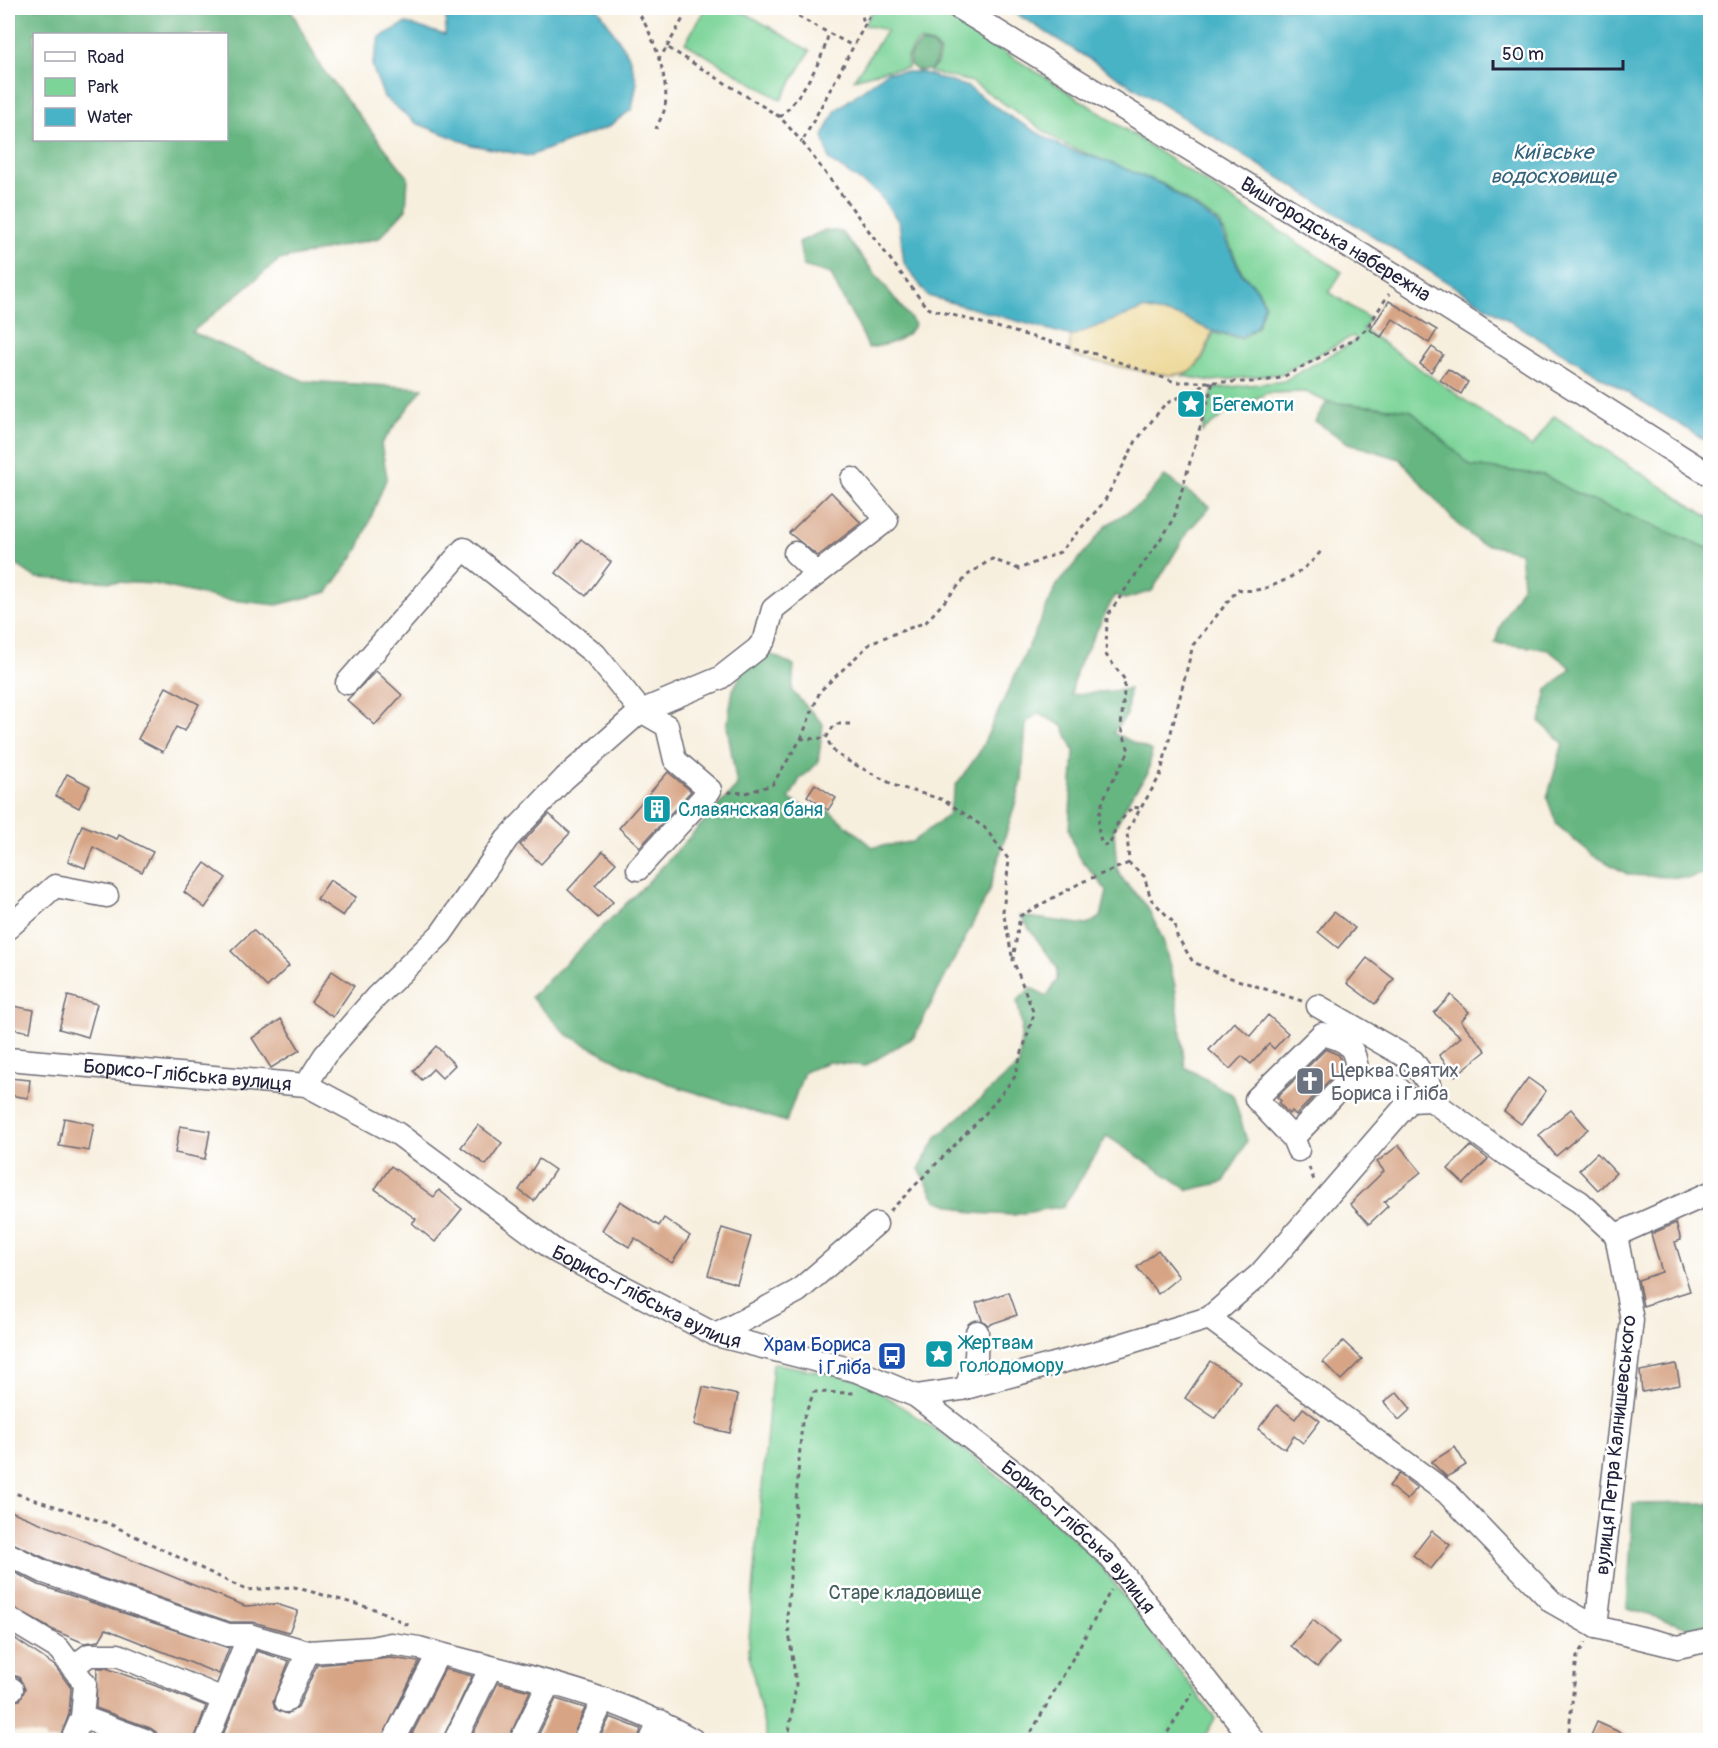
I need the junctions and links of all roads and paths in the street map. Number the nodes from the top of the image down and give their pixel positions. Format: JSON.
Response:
{"nodes":[{"id":1,"x":635,"y":8,"type":"edge"},
{"id":2,"x":689,"y":8,"type":"edge"},
{"id":3,"x":782,"y":8,"type":"edge"},
{"id":4,"x":860,"y":8,"type":"edge"},
{"id":5,"x":874,"y":8,"type":"edge"},
{"id":6,"x":959,"y":8,"type":"edge"},
{"id":7,"x":864,"y":25,"type":"junction"},
{"id":8,"x":828,"y":34,"type":"junction"},
{"id":9,"x":853,"y":46,"type":"junction"},
{"id":10,"x":667,"y":47,"type":"junction"},
{"id":11,"x":658,"y":60,"type":"junction"},
{"id":12,"x":780,"y":117,"type":"junction"},
{"id":13,"x":656,"y":129,"type":"dead end"},
{"id":14,"x":802,"y":142,"type":"junction"},
{"id":15,"x":1400,"y":278,"type":"junction"},
{"id":16,"x":1213,"y":382,"type":"junction"},
{"id":17,"x":1710,"y":475,"type":"edge"},
{"id":18,"x":852,"y":479,"type":"dead end"},
{"id":19,"x":1321,"y":551,"type":"dead end"},
{"id":20,"x":795,"y":553,"type":"dead end"},
{"id":21,"x":817,"y":574,"type":"junction"},
{"id":22,"x":346,"y":682,"type":"dead end"},
{"id":23,"x":641,"y":711,"type":"junction"},
{"id":24,"x":850,"y":724,"type":"dead end"},
{"id":25,"x":826,"y":738,"type":"junction"},
{"id":26,"x":801,"y":739,"type":"junction"},
{"id":27,"x":710,"y":790,"type":"junction"},
{"id":28,"x":1139,"y":808,"type":"junction"},
{"id":29,"x":1129,"y":863,"type":"junction"},
{"id":30,"x":638,"y":869,"type":"dead end"},
{"id":31,"x":107,"y":896,"type":"dead end"},
{"id":32,"x":8,"y":928,"type":"edge"},
{"id":33,"x":1013,"y":960,"type":"junction"},
{"id":34,"x":1318,"y":1006,"type":"joint"},
{"id":35,"x":8,"y":1059,"type":"edge"},
{"id":36,"x":1349,"y":1080,"type":"junction"},
{"id":37,"x":306,"y":1085,"type":"junction"},
{"id":38,"x":1420,"y":1101,"type":"junction"},
{"id":39,"x":1710,"y":1193,"type":"edge"},
{"id":40,"x":876,"y":1224,"type":"joint"},
{"id":41,"x":1616,"y":1235,"type":"junction"},
{"id":42,"x":1209,"y":1318,"type":"junction"},
{"id":43,"x":976,"y":1332,"type":"dead end"},
{"id":44,"x":716,"y":1335,"type":"junction"},
{"id":45,"x":884,"y":1383,"type":"junction"},
{"id":46,"x":966,"y":1388,"type":"junction"},
{"id":47,"x":916,"y":1396,"type":"junction"},
{"id":48,"x":8,"y":1491,"type":"edge"},
{"id":49,"x":8,"y":1554,"type":"edge"},
{"id":50,"x":1121,"y":1571,"type":"junction"},
{"id":51,"x":8,"y":1618,"type":"edge"},
{"id":52,"x":412,"y":1625,"type":"dead end"},
{"id":53,"x":1596,"y":1627,"type":"junction"},
{"id":54,"x":249,"y":1635,"type":"junction"},
{"id":55,"x":1710,"y":1641,"type":"edge"},
{"id":56,"x":308,"y":1652,"type":"junction"},
{"id":57,"x":438,"y":1654,"type":"junction"},
{"id":58,"x":73,"y":1666,"type":"junction"},
{"id":59,"x":490,"y":1669,"type":"junction"},
{"id":60,"x":1203,"y":1676,"type":"junction"},
{"id":61,"x":549,"y":1683,"type":"junction"},
{"id":62,"x":223,"y":1699,"type":"junction"},
{"id":63,"x":604,"y":1699,"type":"junction"},
{"id":64,"x":286,"y":1701,"type":"dead end"},
{"id":65,"x":82,"y":1717,"type":"junction"},
{"id":66,"x":656,"y":1731,"type":"edge"},
{"id":67,"x":72,"y":1740,"type":"edge"},
{"id":68,"x":146,"y":1740,"type":"edge"},
{"id":69,"x":207,"y":1740,"type":"edge"},
{"id":70,"x":394,"y":1740,"type":"edge"},
{"id":71,"x":455,"y":1740,"type":"edge"},
{"id":72,"x":521,"y":1740,"type":"edge"},
{"id":73,"x":584,"y":1740,"type":"edge"},
{"id":74,"x":693,"y":1740,"type":"edge"},
{"id":75,"x":788,"y":1740,"type":"edge"},
{"id":76,"x":1027,"y":1740,"type":"edge"},
{"id":77,"x":1163,"y":1740,"type":"edge"},
{"id":78,"x":1253,"y":1740,"type":"edge"},
{"id":79,"x":1568,"y":1740,"type":"edge"}],
"edges":[{"from":1,"to":11,"type":"path"},
{"from":2,"to":10,"type":"path"},
{"from":3,"to":8,"type":"path"},
{"from":4,"to":7,"type":"path"},
{"from":5,"to":7,"type":"path"},
{"from":6,"to":15,"type":"street","name":"Вишгородська набережна"},
{"from":7,"to":9,"type":"path"},
{"from":8,"to":9,"type":"path"},
{"from":8,"to":12,"type":"path"},
{"from":9,"to":14,"type":"path"},
{"from":10,"to":11,"type":"path"},
{"from":10,"to":12,"type":"path"},
{"from":11,"to":13,"type":"path"},
{"from":12,"to":14,"type":"path"},
{"from":14,"to":16,"type":"path"},
{"from":15,"to":16,"type":"path"},
{"from":15,"to":17,"type":"street","name":"Вишгородська набережна"},
{"from":16,"to":26,"type":"path"},
{"from":16,"to":28,"type":"path"},
{"from":18,"to":21,"type":"street"},
{"from":19,"to":28,"type":"path"},
{"from":20,"to":21,"type":"street"},
{"from":21,"to":23,"type":"street"},
{"from":22,"to":23,"type":"street"},
{"from":23,"to":27,"type":"street"},
{"from":23,"to":37,"type":"street"},
{"from":24,"to":25,"type":"path"},
{"from":25,"to":26,"type":"path"},
{"from":25,"to":33,"type":"path"},
{"from":26,"to":27,"type":"path"},
{"from":27,"to":30,"type":"street"},
{"from":28,"to":29,"type":"path"},
{"from":29,"to":33,"type":"path"},
{"from":29,"to":34,"type":"path"},
{"from":31,"to":32,"type":"street"},
{"from":33,"to":40,"type":"path"},
{"from":34,"to":38,"type":"street"},
{"from":35,"to":37,"type":"street","name":"Борисо-Глібська вулиця"},
{"from":36,"to":36,"type":"street"},
{"from":36,"to":38,"type":"street"},
{"from":37,"to":44,"type":"street","name":"Борисо-Глібська вулиця"},
{"from":38,"to":41,"type":"street"},
{"from":38,"to":42,"type":"street"},
{"from":39,"to":41,"type":"street"},
{"from":40,"to":44,"type":"street"},
{"from":41,"to":53,"type":"street","name":"вулиця Петра Калнишевського"},
{"from":42,"to":46,"type":"street"},
{"from":42,"to":53,"type":"street"},
{"from":43,"to":46,"type":"street"},
{"from":44,"to":45,"type":"street","name":"Борисо-Глібська вулиця"},
{"from":45,"to":47,"type":"street","name":"Борисо-Глібська вулиця"},
{"from":45,"to":75,"type":"path"},
{"from":46,"to":47,"type":"street"},
{"from":47,"to":50,"type":"street","name":"Борисо-Глібська вулиця"},
{"from":48,"to":52,"type":"path"},
{"from":49,"to":54,"type":"street"},
{"from":50,"to":60,"type":"street","name":"Борисо-Глібська вулиця"},
{"from":50,"to":76,"type":"path"},
{"from":51,"to":58,"type":"street"},
{"from":53,"to":55,"type":"street"},
{"from":53,"to":79,"type":"path"},
{"from":54,"to":56,"type":"street"},
{"from":54,"to":62,"type":"street"},
{"from":56,"to":57,"type":"street"},
{"from":56,"to":64,"type":"street"},
{"from":57,"to":59,"type":"street"},
{"from":57,"to":70,"type":"street"},
{"from":58,"to":62,"type":"street"},
{"from":58,"to":65,"type":"street"},
{"from":59,"to":61,"type":"street"},
{"from":59,"to":71,"type":"street"},
{"from":60,"to":77,"type":"path"},
{"from":60,"to":78,"type":"street","name":"Борисо-Глібська вулиця"},
{"from":61,"to":63,"type":"street"},
{"from":61,"to":72,"type":"street"},
{"from":62,"to":69,"type":"street"},
{"from":63,"to":66,"type":"street"},
{"from":63,"to":73,"type":"street"},
{"from":65,"to":67,"type":"street"},
{"from":65,"to":68,"type":"street"},
{"from":66,"to":74,"type":"street"}]}
